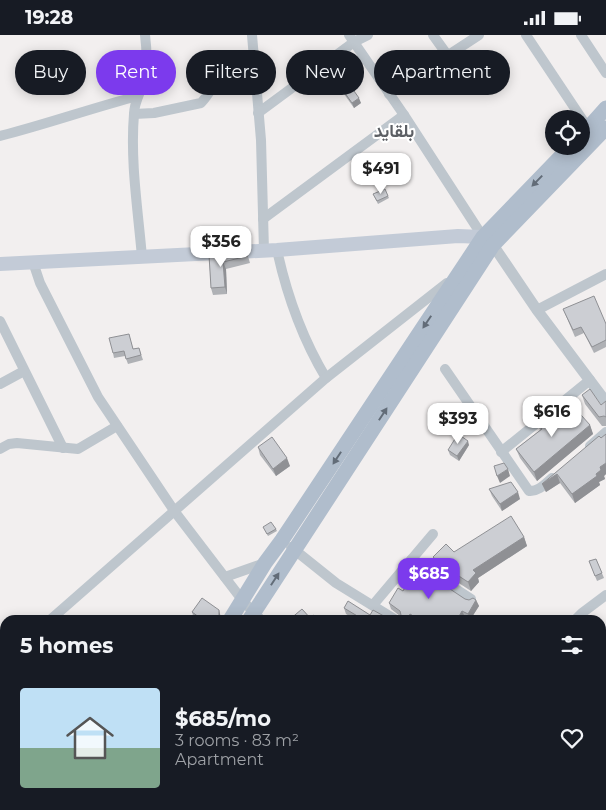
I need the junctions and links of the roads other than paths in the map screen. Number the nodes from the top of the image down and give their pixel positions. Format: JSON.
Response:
{"nodes":[{"id":1,"x":145,"y":35,"type":"edge"},
{"id":2,"x":252,"y":35,"type":"edge"},
{"id":3,"x":368,"y":35,"type":"edge"},
{"id":4,"x":433,"y":35,"type":"edge"},
{"id":5,"x":479,"y":35,"type":"edge"},
{"id":6,"x":526,"y":35,"type":"edge"},
{"id":7,"x":581,"y":35,"type":"edge"},
{"id":8,"x":351,"y":39,"type":"edge"},
{"id":9,"x":253,"y":50,"type":"edge"},
{"id":10,"x":444,"y":50,"type":"edge"},
{"id":11,"x":457,"y":50,"type":"edge"},
{"id":12,"x":374,"y":72,"type":"edge"},
{"id":13,"x":606,"y":73,"type":"edge"},
{"id":14,"x":206,"y":95,"type":"edge"},
{"id":15,"x":257,"y":95,"type":"edge"},
{"id":16,"x":390,"y":95,"type":"edge"},
{"id":17,"x":138,"y":96,"type":"junction"},
{"id":18,"x":606,"y":108,"type":"edge"},
{"id":19,"x":572,"y":110,"type":"edge"},
{"id":20,"x":258,"y":113,"type":"junction"},
{"id":21,"x":134,"y":114,"type":"junction"},
{"id":22,"x":404,"y":115,"type":"junction"},
{"id":23,"x":590,"y":126,"type":"edge"},
{"id":24,"x":606,"y":129,"type":"edge"},
{"id":25,"x":0,"y":136,"type":"edge"},
{"id":26,"x":563,"y":155,"type":"edge"},
{"id":27,"x":263,"y":219,"type":"junction"},
{"id":28,"x":488,"y":241,"type":"junction"},
{"id":29,"x":270,"y":251,"type":"junction"},
{"id":30,"x":142,"y":257,"type":"junction"},
{"id":31,"x":32,"y":263,"type":"junction"},
{"id":32,"x":0,"y":264,"type":"edge"},
{"id":33,"x":466,"y":274,"type":"junction"},
{"id":34,"x":606,"y":274,"type":"edge"},
{"id":35,"x":537,"y":310,"type":"junction"},
{"id":36,"x":0,"y":321,"type":"edge"},
{"id":37,"x":408,"y":363,"type":"junction"},
{"id":38,"x":445,"y":369,"type":"dead end"},
{"id":39,"x":24,"y":371,"type":"junction"},
{"id":40,"x":326,"y":378,"type":"junction"},
{"id":41,"x":590,"y":380,"type":"junction"},
{"id":42,"x":0,"y":384,"type":"edge"},
{"id":43,"x":606,"y":401,"type":"edge"},
{"id":44,"x":117,"y":426,"type":"junction"},
{"id":45,"x":606,"y":432,"type":"edge"},
{"id":46,"x":63,"y":448,"type":"junction"},
{"id":47,"x":0,"y":449,"type":"edge"},
{"id":48,"x":584,"y":451,"type":"edge"},
{"id":49,"x":501,"y":452,"type":"junction"},
{"id":50,"x":561,"y":470,"type":"edge"},
{"id":51,"x":175,"y":512,"type":"junction"},
{"id":52,"x":433,"y":534,"type":"dead end"},
{"id":53,"x":282,"y":540,"type":"junction"},
{"id":54,"x":295,"y":550,"type":"junction"},
{"id":55,"x":411,"y":560,"type":"junction"},
{"id":56,"x":266,"y":563,"type":"junction"},
{"id":57,"x":225,"y":577,"type":"junction"},
{"id":58,"x":606,"y":595,"type":"edge"},
{"id":59,"x":471,"y":599,"type":"edge"},
{"id":60,"x":243,"y":601,"type":"junction"},
{"id":61,"x":373,"y":605,"type":"junction"},
{"id":62,"x":56,"y":615,"type":"edge"},
{"id":63,"x":233,"y":615,"type":"edge"},
{"id":64,"x":252,"y":615,"type":"edge"},
{"id":65,"x":256,"y":615,"type":"edge"},
{"id":66,"x":388,"y":615,"type":"edge"},
{"id":67,"x":580,"y":615,"type":"edge"}],
"edges":[{"from":1,"to":17,"type":"street"},
{"from":2,"to":9,"type":"street"},
{"from":3,"to":8,"type":"street"},
{"from":4,"to":10,"type":"street"},
{"from":5,"to":11,"type":"street"},
{"from":6,"to":19,"type":"street"},
{"from":7,"to":13,"type":"street"},
{"from":8,"to":12,"type":"street"},
{"from":8,"to":20,"type":"street"},
{"from":14,"to":21,"type":"street"},
{"from":15,"to":20,"type":"street"},
{"from":16,"to":22,"type":"street"},
{"from":17,"to":21,"type":"street"},
{"from":17,"to":25,"type":"street"},
{"from":18,"to":23,"type":"main road"},
{"from":20,"to":27,"type":"street"},
{"from":21,"to":30,"type":"street"},
{"from":22,"to":27,"type":"street"},
{"from":22,"to":28,"type":"street"},
{"from":24,"to":28,"type":"main road"},
{"from":26,"to":28,"type":"main road","one_way":true},
{"from":27,"to":29,"type":"street"},
{"from":28,"to":29,"type":"main road"},
{"from":28,"to":33,"type":"main road"},
{"from":28,"to":35,"type":"street"},
{"from":29,"to":30,"type":"main road"},
{"from":29,"to":40,"type":"street"},
{"from":30,"to":31,"type":"main road"},
{"from":31,"to":32,"type":"main road"},
{"from":31,"to":44,"type":"street"},
{"from":33,"to":37,"type":"main road"},
{"from":33,"to":40,"type":"street"},
{"from":34,"to":35,"type":"street"},
{"from":35,"to":41,"type":"street"},
{"from":36,"to":39,"type":"street"},
{"from":37,"to":53,"type":"main road","one_way":true},
{"from":54,"to":37,"type":"main road","one_way":true},
{"from":38,"to":49,"type":"street"},
{"from":39,"to":42,"type":"street"},
{"from":39,"to":46,"type":"street"},
{"from":40,"to":51,"type":"street"},
{"from":41,"to":43,"type":"street"},
{"from":41,"to":49,"type":"street"},
{"from":44,"to":46,"type":"street"},
{"from":44,"to":51,"type":"street"},
{"from":45,"to":48,"type":"street"},
{"from":46,"to":47,"type":"street"},
{"from":49,"to":50,"type":"street"},
{"from":51,"to":57,"type":"street"},
{"from":51,"to":62,"type":"street"},
{"from":52,"to":55,"type":"street"},
{"from":53,"to":54,"type":"street"},
{"from":53,"to":56,"type":"main road"},
{"from":54,"to":61,"type":"street"},
{"from":65,"to":54,"type":"main road","one_way":true},
{"from":55,"to":59,"type":"street"},
{"from":55,"to":61,"type":"street"},
{"from":56,"to":57,"type":"street"},
{"from":56,"to":60,"type":"main road"},
{"from":57,"to":60,"type":"street"},
{"from":58,"to":67,"type":"street"},
{"from":60,"to":63,"type":"main road"},
{"from":60,"to":64,"type":"street"},
{"from":61,"to":66,"type":"street"}]}
